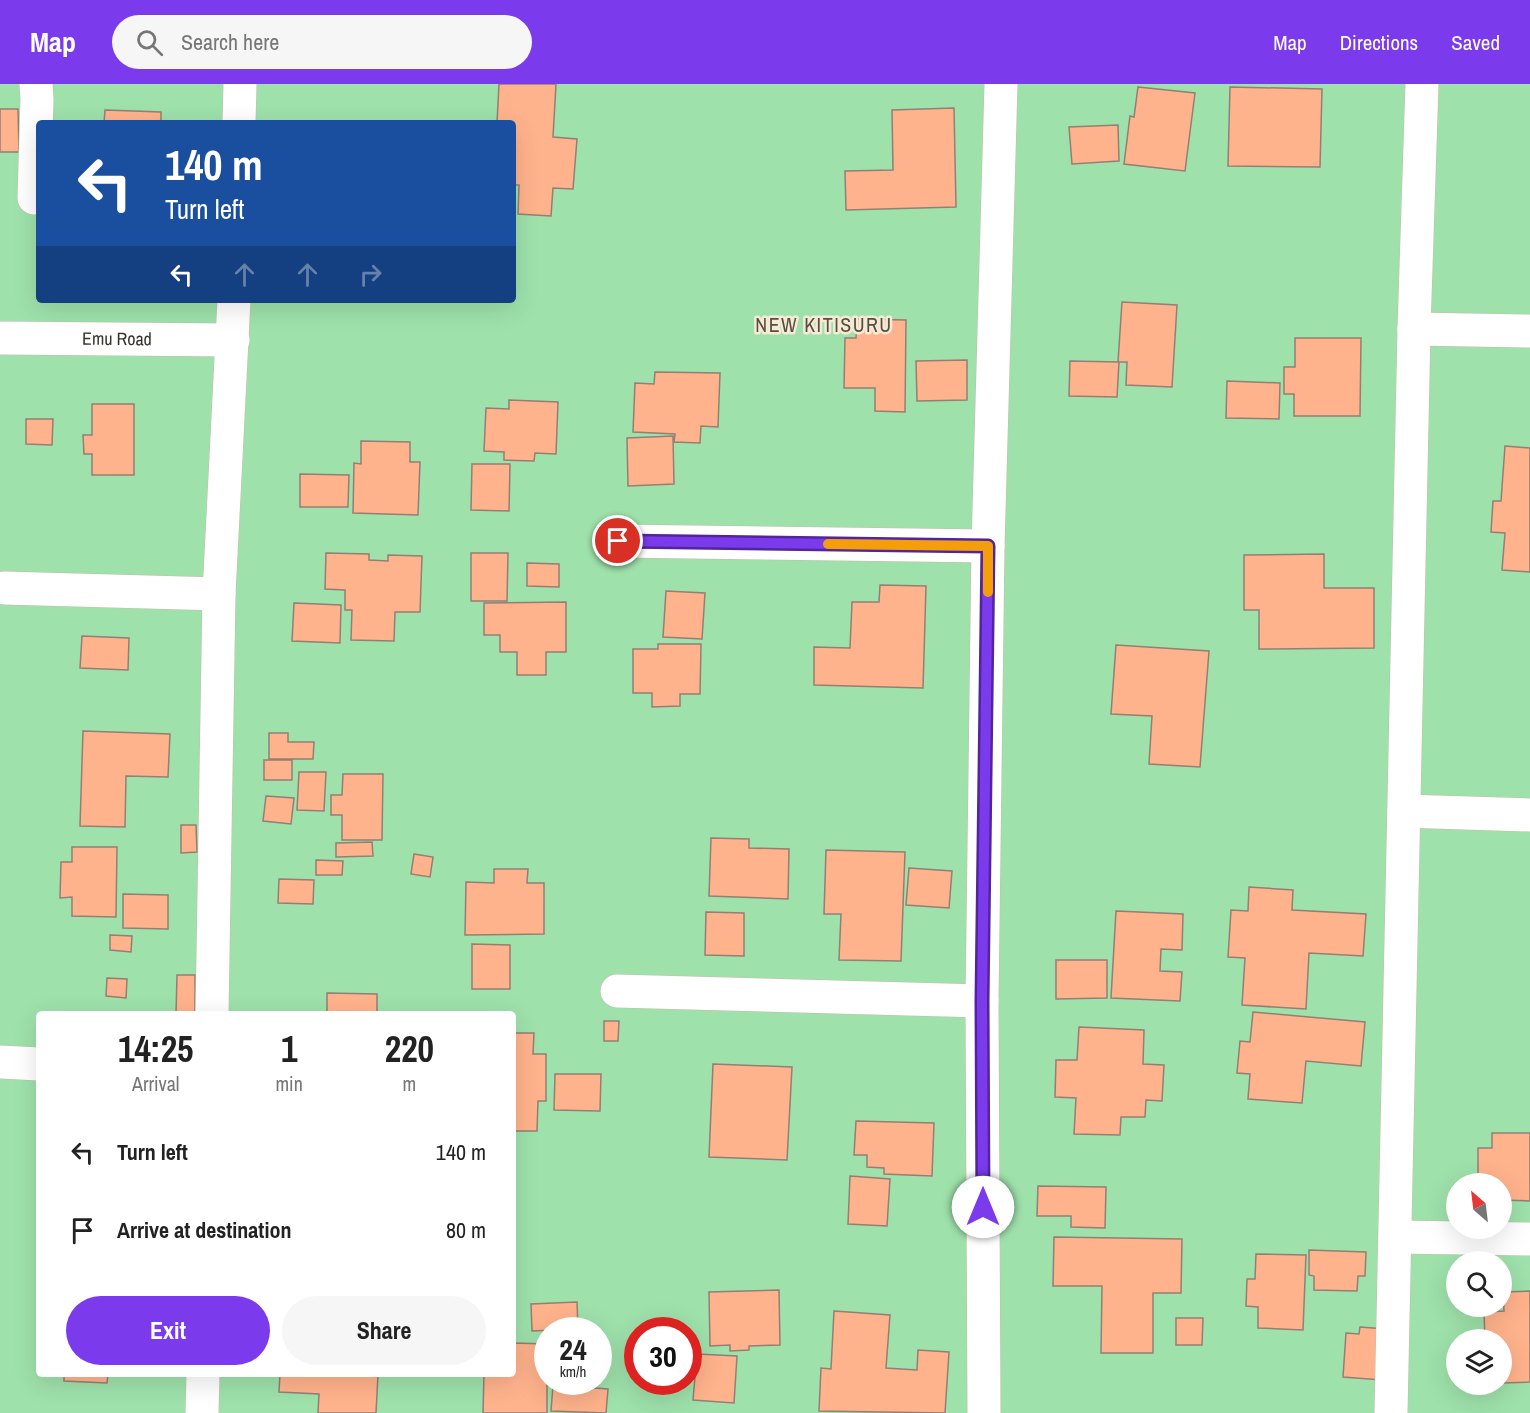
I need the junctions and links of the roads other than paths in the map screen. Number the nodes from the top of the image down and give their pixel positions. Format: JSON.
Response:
{"nodes":[{"id":1,"x":36,"y":84,"type":"edge"},
{"id":2,"x":240,"y":84,"type":"edge"},
{"id":3,"x":1001,"y":84,"type":"edge"},
{"id":4,"x":1422,"y":84,"type":"edge"},
{"id":5,"x":36,"y":120,"type":"edge"},
{"id":6,"x":239,"y":120,"type":"edge"},
{"id":7,"x":36,"y":132,"type":"edge"},
{"id":8,"x":34,"y":198,"type":"dead end"},
{"id":9,"x":234,"y":303,"type":"edge"},
{"id":10,"x":1414,"y":329,"type":"junction"},
{"id":11,"x":1530,"y":331,"type":"edge"},
{"id":12,"x":0,"y":338,"type":"edge"},
{"id":13,"x":233,"y":340,"type":"junction"},
{"id":14,"x":618,"y":541,"type":"dead end"},
{"id":15,"x":988,"y":546,"type":"junction"},
{"id":16,"x":4,"y":588,"type":"dead end"},
{"id":17,"x":219,"y":594,"type":"junction"},
{"id":18,"x":1404,"y":812,"type":"junction"},
{"id":19,"x":1530,"y":815,"type":"edge"},
{"id":20,"x":617,"y":991,"type":"dead end"},
{"id":21,"x":982,"y":1001,"type":"junction"},
{"id":22,"x":212,"y":1011,"type":"edge"},
{"id":23,"x":0,"y":1062,"type":"edge"},
{"id":24,"x":36,"y":1064,"type":"edge"},
{"id":25,"x":1396,"y":1237,"type":"junction"},
{"id":26,"x":1530,"y":1239,"type":"edge"},
{"id":27,"x":203,"y":1377,"type":"edge"},
{"id":28,"x":202,"y":1413,"type":"edge"},
{"id":29,"x":984,"y":1413,"type":"edge"},
{"id":30,"x":1391,"y":1413,"type":"edge"}],
"edges":[{"from":1,"to":5,"type":"street"},
{"from":2,"to":6,"type":"street"},
{"from":3,"to":15,"type":"street"},
{"from":4,"to":10,"type":"street"},
{"from":7,"to":8,"type":"street"},
{"from":9,"to":13,"type":"street"},
{"from":10,"to":11,"type":"street"},
{"from":10,"to":18,"type":"street"},
{"from":12,"to":13,"type":"street","name":"Emu Road"},
{"from":13,"to":17,"type":"street"},
{"from":14,"to":15,"type":"street"},
{"from":15,"to":21,"type":"street"},
{"from":16,"to":17,"type":"street"},
{"from":17,"to":22,"type":"street"},
{"from":18,"to":19,"type":"street"},
{"from":18,"to":25,"type":"street"},
{"from":20,"to":21,"type":"street"},
{"from":21,"to":29,"type":"street"},
{"from":23,"to":24,"type":"street"},
{"from":25,"to":26,"type":"street"},
{"from":25,"to":30,"type":"street"},
{"from":27,"to":28,"type":"street"}]}
